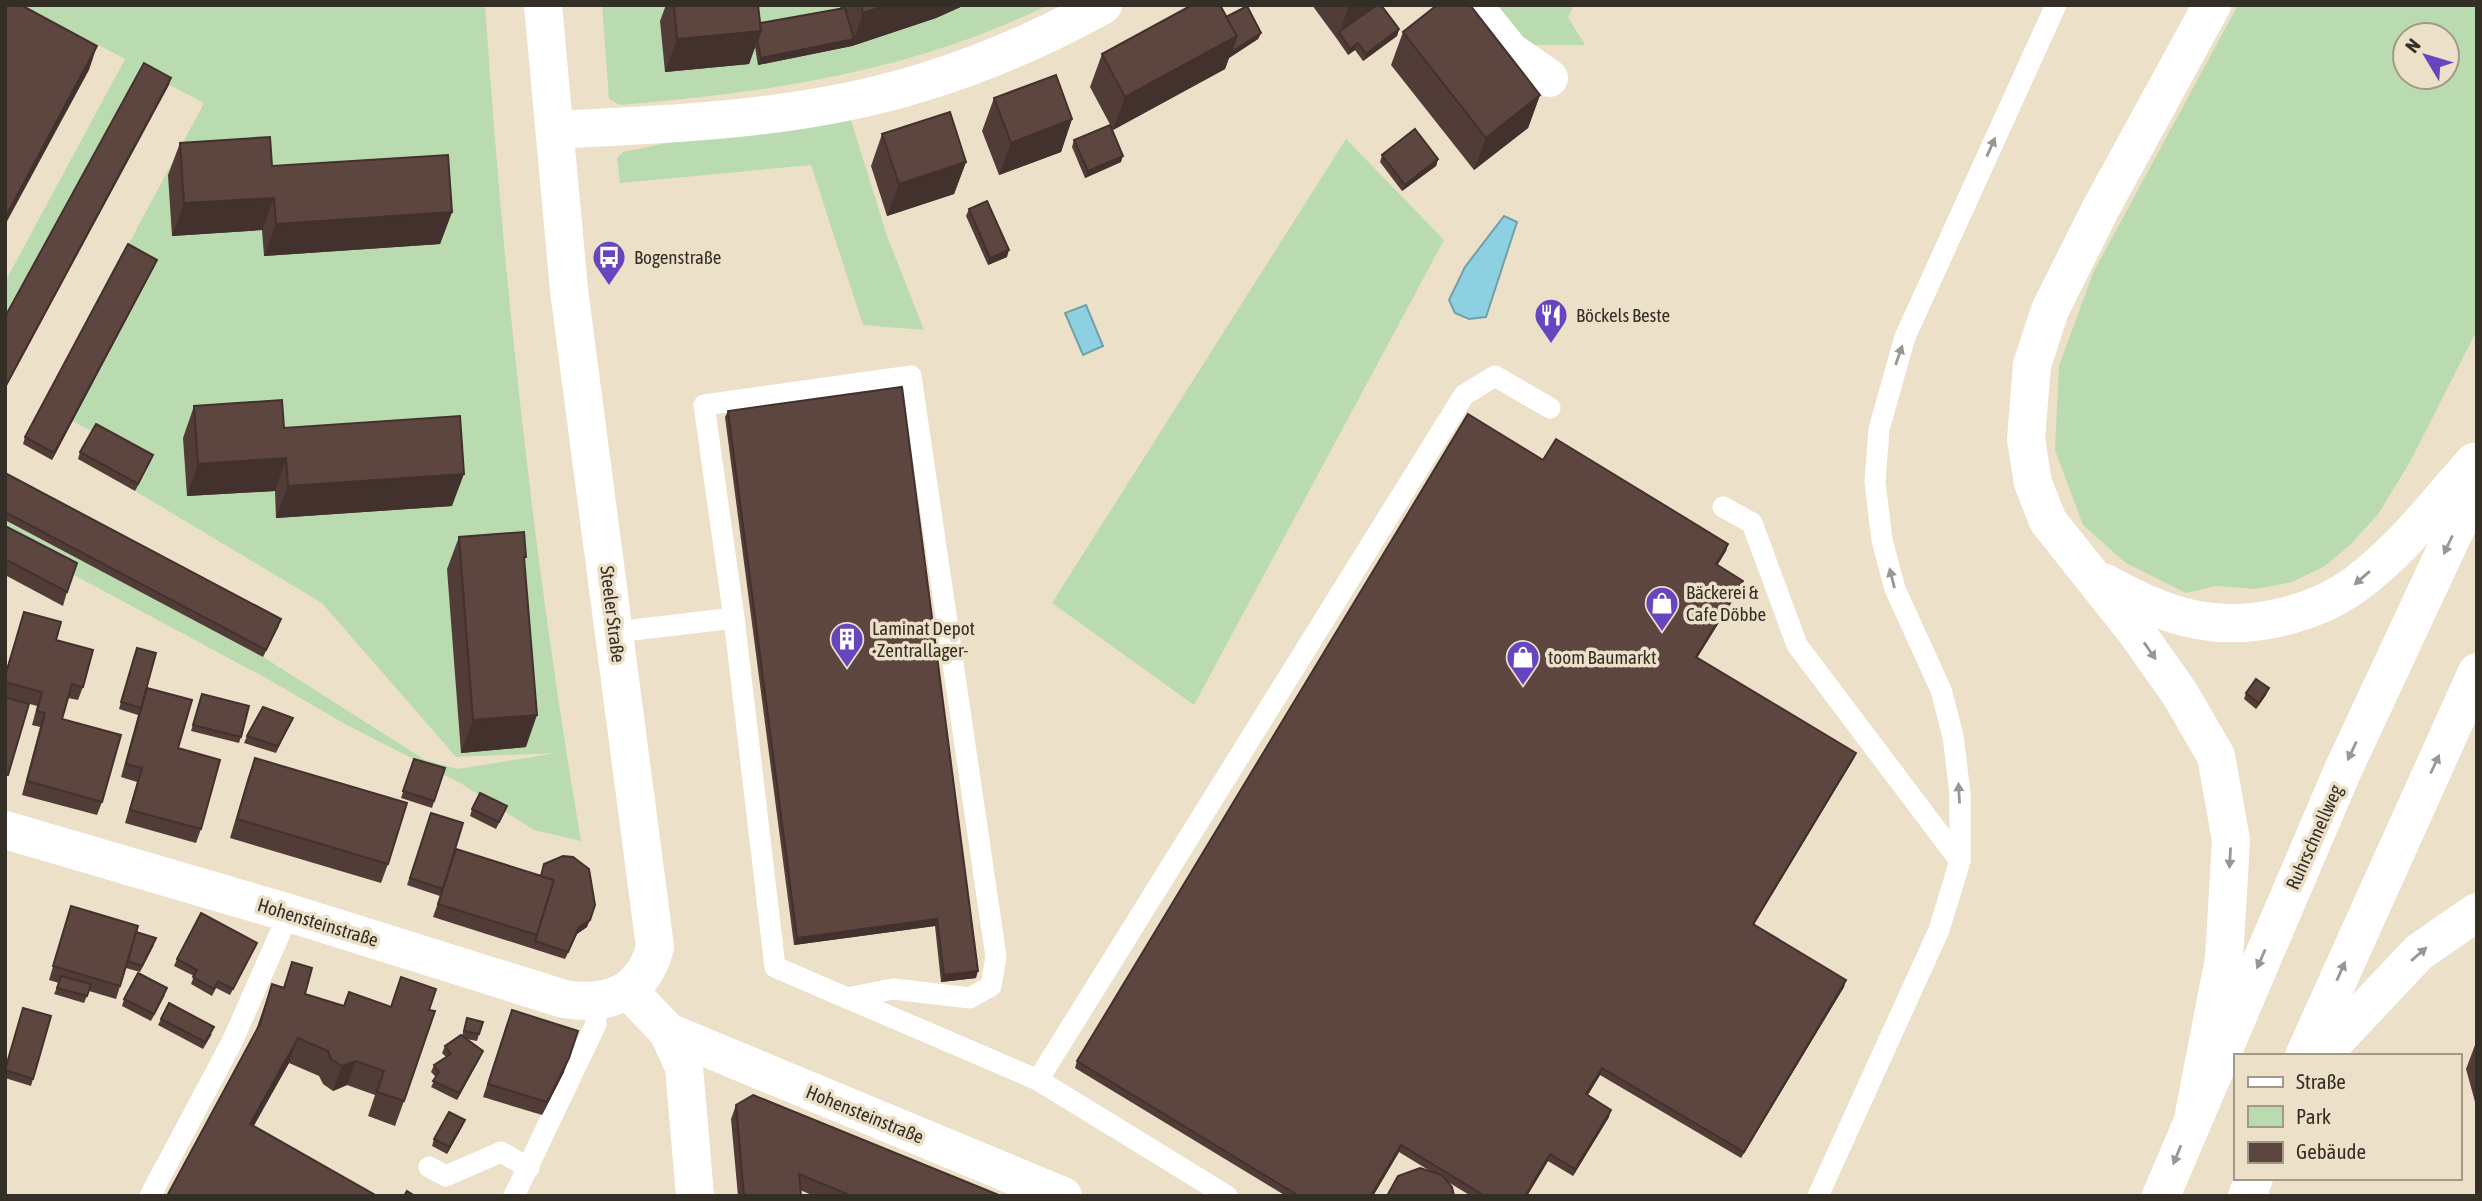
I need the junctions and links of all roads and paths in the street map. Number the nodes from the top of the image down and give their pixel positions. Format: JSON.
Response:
{"nodes":[{"id":1,"x":543,"y":5,"type":"edge"},
{"id":2,"x":1103,"y":5,"type":"edge"},
{"id":3,"x":1474,"y":5,"type":"edge"},
{"id":4,"x":2056,"y":5,"type":"edge"},
{"id":5,"x":2212,"y":5,"type":"edge"},
{"id":6,"x":1549,"y":78,"type":"dead end"},
{"id":7,"x":555,"y":130,"type":"junction"},
{"id":8,"x":1550,"y":408,"type":"dead end"},
{"id":9,"x":2477,"y":458,"type":"edge"},
{"id":10,"x":2477,"y":483,"type":"edge"},
{"id":11,"x":1723,"y":507,"type":"dead end"},
{"id":12,"x":2094,"y":577,"type":"junction"},
{"id":13,"x":734,"y":618,"type":"junction"},
{"id":14,"x":616,"y":632,"type":"junction"},
{"id":15,"x":2477,"y":672,"type":"edge"},
{"id":16,"x":5,"y":830,"type":"edge"},
{"id":17,"x":1960,"y":861,"type":"junction"},
{"id":18,"x":2477,"y":912,"type":"edge"},
{"id":19,"x":289,"y":913,"type":"junction"},
{"id":20,"x":612,"y":996,"type":"junction"},
{"id":21,"x":847,"y":998,"type":"junction"},
{"id":22,"x":668,"y":1032,"type":"junction"},
{"id":23,"x":2305,"y":1054,"type":"edge"},
{"id":24,"x":2323,"y":1054,"type":"edge"},
{"id":25,"x":1038,"y":1080,"type":"junction"},
{"id":26,"x":2194,"y":1114,"type":"junction"},
{"id":27,"x":429,"y":1167,"type":"dead end"},
{"id":28,"x":528,"y":1168,"type":"junction"},
{"id":29,"x":150,"y":1196,"type":"edge"},
{"id":30,"x":514,"y":1196,"type":"edge"},
{"id":31,"x":695,"y":1196,"type":"edge"},
{"id":32,"x":1063,"y":1196,"type":"edge"},
{"id":33,"x":1227,"y":1196,"type":"edge"},
{"id":34,"x":1818,"y":1196,"type":"edge"},
{"id":35,"x":2161,"y":1196,"type":"edge"}],
"edges":[{"from":1,"to":7,"type":"main road","name":"Steeler Straße"},
{"from":2,"to":7,"type":"main road"},
{"from":3,"to":6,"type":"main road"},
{"from":17,"to":4,"type":"lane","one_way":true},
{"from":5,"to":12,"type":"main road"},
{"from":7,"to":14,"type":"main road","name":"Steeler Straße"},
{"from":8,"to":25,"type":"lane"},
{"from":9,"to":12,"type":"main road","one_way":true},
{"from":10,"to":26,"type":"main road","name":"Ruhrschnellweg","one_way":true},
{"from":11,"to":17,"type":"lane"},
{"from":12,"to":26,"type":"main road","one_way":true},
{"from":13,"to":14,"type":"lane"},
{"from":13,"to":21,"type":"lane"},
{"from":13,"to":21,"type":"lane"},
{"from":14,"to":20,"type":"main road","name":"Steeler Straße"},
{"from":23,"to":15,"type":"main road","one_way":true},
{"from":16,"to":19,"type":"main road","name":"Hohensteinstraße"},
{"from":17,"to":34,"type":"lane"},
{"from":24,"to":18,"type":"main road","one_way":true},
{"from":19,"to":20,"type":"main road","name":"Hohensteinstraße"},
{"from":19,"to":29,"type":"lane"},
{"from":20,"to":22,"type":"main road"},
{"from":20,"to":28,"type":"lane"},
{"from":21,"to":25,"type":"lane"},
{"from":22,"to":31,"type":"main road"},
{"from":22,"to":32,"type":"main road","name":"Hohensteinstraße"},
{"from":25,"to":33,"type":"lane"},
{"from":26,"to":35,"type":"main road","name":"Ruhrschnellweg","one_way":true},
{"from":27,"to":28,"type":"lane"},
{"from":28,"to":30,"type":"lane"}]}
